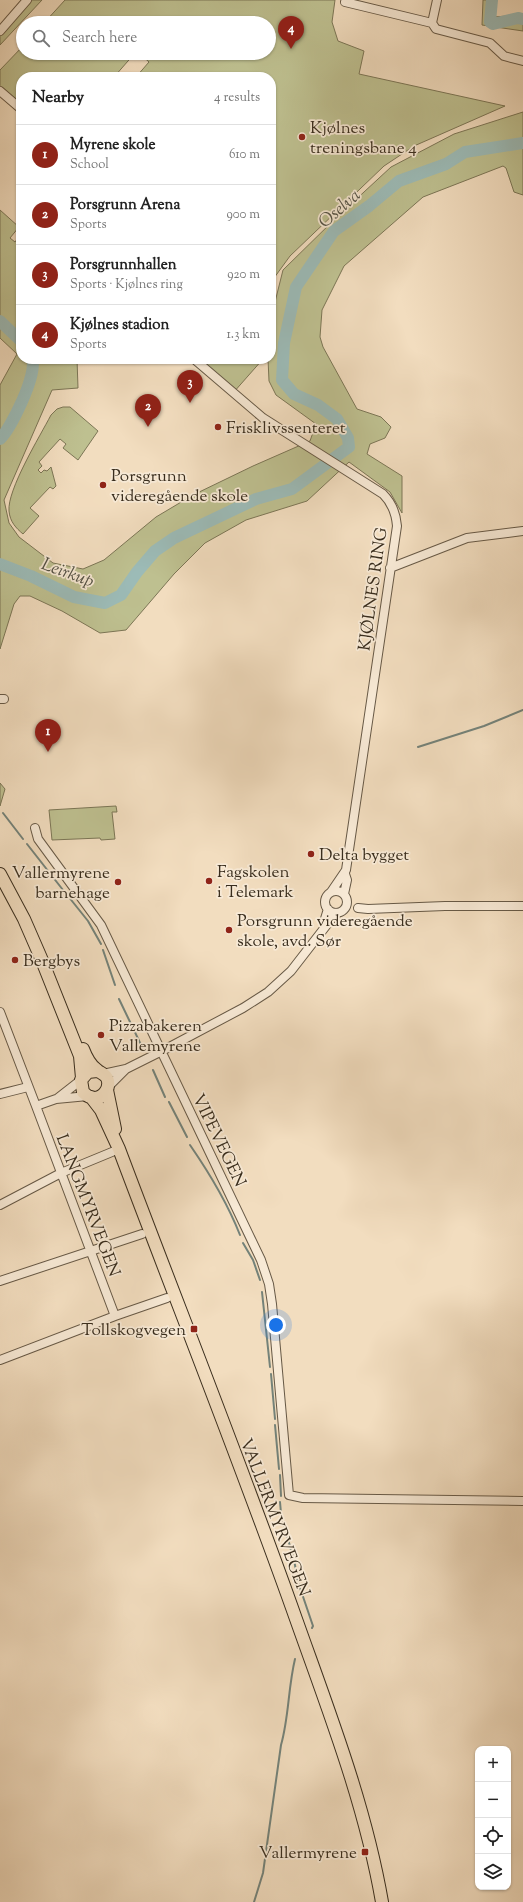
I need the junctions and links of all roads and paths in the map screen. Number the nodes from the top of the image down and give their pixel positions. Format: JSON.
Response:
{"nodes":[{"id":1,"x":28,"y":0,"type":"edge"},
{"id":2,"x":436,"y":0,"type":"edge"},
{"id":3,"x":345,"y":2,"type":"dead end"},
{"id":4,"x":432,"y":23,"type":"junction"},
{"id":5,"x":0,"y":31,"type":"edge"},
{"id":6,"x":523,"y":61,"type":"edge"},
{"id":7,"x":0,"y":91,"type":"edge"},
{"id":8,"x":16,"y":105,"type":"edge"},
{"id":9,"x":200,"y":364,"type":"edge"},
{"id":10,"x":523,"y":531,"type":"edge"},
{"id":11,"x":390,"y":568,"type":"junction"},
{"id":12,"x":35,"y":828,"type":"dead end"},
{"id":13,"x":0,"y":874,"type":"edge"},
{"id":14,"x":345,"y":874,"type":"junction"},
{"id":15,"x":3,"y":882,"type":"edge"},
{"id":16,"x":331,"y":892,"type":"junction"},
{"id":17,"x":344,"y":894,"type":"junction"},
{"id":18,"x":523,"y":906,"type":"edge"},
{"id":19,"x":358,"y":908,"type":"dead end"},
{"id":20,"x":328,"y":909,"type":"junction"},
{"id":21,"x":336,"y":913,"type":"junction"},
{"id":22,"x":325,"y":926,"type":"junction"},
{"id":23,"x":42,"y":958,"type":"junction"},
{"id":24,"x":0,"y":1012,"type":"edge"},
{"id":25,"x":160,"y":1052,"type":"junction"},
{"id":26,"x":126,"y":1069,"type":"junction"},
{"id":27,"x":100,"y":1072,"type":"junction"},
{"id":28,"x":82,"y":1079,"type":"junction"},
{"id":29,"x":28,"y":1087,"type":"junction"},
{"id":30,"x":107,"y":1089,"type":"junction"},
{"id":31,"x":0,"y":1094,"type":"edge"},
{"id":32,"x":89,"y":1097,"type":"junction"},
{"id":33,"x":56,"y":1099,"type":"junction"},
{"id":34,"x":36,"y":1106,"type":"junction"},
{"id":35,"x":115,"y":1151,"type":"junction"},
{"id":36,"x":61,"y":1173,"type":"junction"},
{"id":37,"x":0,"y":1205,"type":"edge"},
{"id":38,"x":142,"y":1234,"type":"dead end"},
{"id":39,"x":91,"y":1250,"type":"junction"},
{"id":40,"x":0,"y":1281,"type":"edge"},
{"id":41,"x":167,"y":1298,"type":"dead end"},
{"id":42,"x":115,"y":1316,"type":"junction"},
{"id":43,"x":0,"y":1360,"type":"edge"},
{"id":44,"x":523,"y":1501,"type":"edge"},
{"id":45,"x":382,"y":1902,"type":"edge"}],
"edges":[{"from":1,"to":5,"type":"street"},
{"from":2,"to":4,"type":"street"},
{"from":3,"to":4,"type":"street"},
{"from":4,"to":6,"type":"street"},
{"from":7,"to":8,"type":"street"},
{"from":9,"to":11,"type":"street","name":"KJØLNES RING"},
{"from":10,"to":11,"type":"street"},
{"from":11,"to":14,"type":"street","name":"KJØLNES RING"},
{"from":12,"to":25,"type":"street","name":"VIPEVEGEN"},
{"from":13,"to":15,"type":"main road"},
{"from":14,"to":16,"type":"street","name":"KJØLNES RING"},
{"from":14,"to":17,"type":"street","name":"KJØLNES RING"},
{"from":15,"to":23,"type":"main road"},
{"from":16,"to":17,"type":"street"},
{"from":16,"to":20,"type":"street"},
{"from":17,"to":21,"type":"street"},
{"from":18,"to":19,"type":"street"},
{"from":20,"to":21,"type":"street"},
{"from":20,"to":22,"type":"street"},
{"from":21,"to":22,"type":"street"},
{"from":22,"to":25,"type":"street"},
{"from":23,"to":27,"type":"main road"},
{"from":23,"to":28,"type":"main road"},
{"from":24,"to":29,"type":"street","name":"LANGMYRVEGEN"},
{"from":25,"to":26,"type":"street"},
{"from":25,"to":44,"type":"street","name":"VIPEVEGEN"},
{"from":26,"to":27,"type":"street"},
{"from":26,"to":30,"type":"street"},
{"from":27,"to":28,"type":"main road"},
{"from":27,"to":30,"type":"main road"},
{"from":28,"to":32,"type":"main road"},
{"from":28,"to":33,"type":"street"},
{"from":29,"to":31,"type":"street"},
{"from":29,"to":34,"type":"street","name":"LANGMYRVEGEN"},
{"from":30,"to":32,"type":"main road"},
{"from":30,"to":35,"type":"main road","name":"VALLERMYRVEGEN"},
{"from":32,"to":33,"type":"street"},
{"from":32,"to":35,"type":"main road","name":"VALLERMYRVEGEN"},
{"from":33,"to":34,"type":"street"},
{"from":34,"to":36,"type":"street","name":"LANGMYRVEGEN"},
{"from":35,"to":36,"type":"street"},
{"from":35,"to":45,"type":"main road","name":"VALLERMYRVEGEN"},
{"from":36,"to":37,"type":"street"},
{"from":36,"to":39,"type":"street","name":"LANGMYRVEGEN"},
{"from":38,"to":39,"type":"street"},
{"from":39,"to":40,"type":"street"},
{"from":39,"to":42,"type":"street","name":"LANGMYRVEGEN"},
{"from":41,"to":42,"type":"street"},
{"from":42,"to":43,"type":"street"}]}
